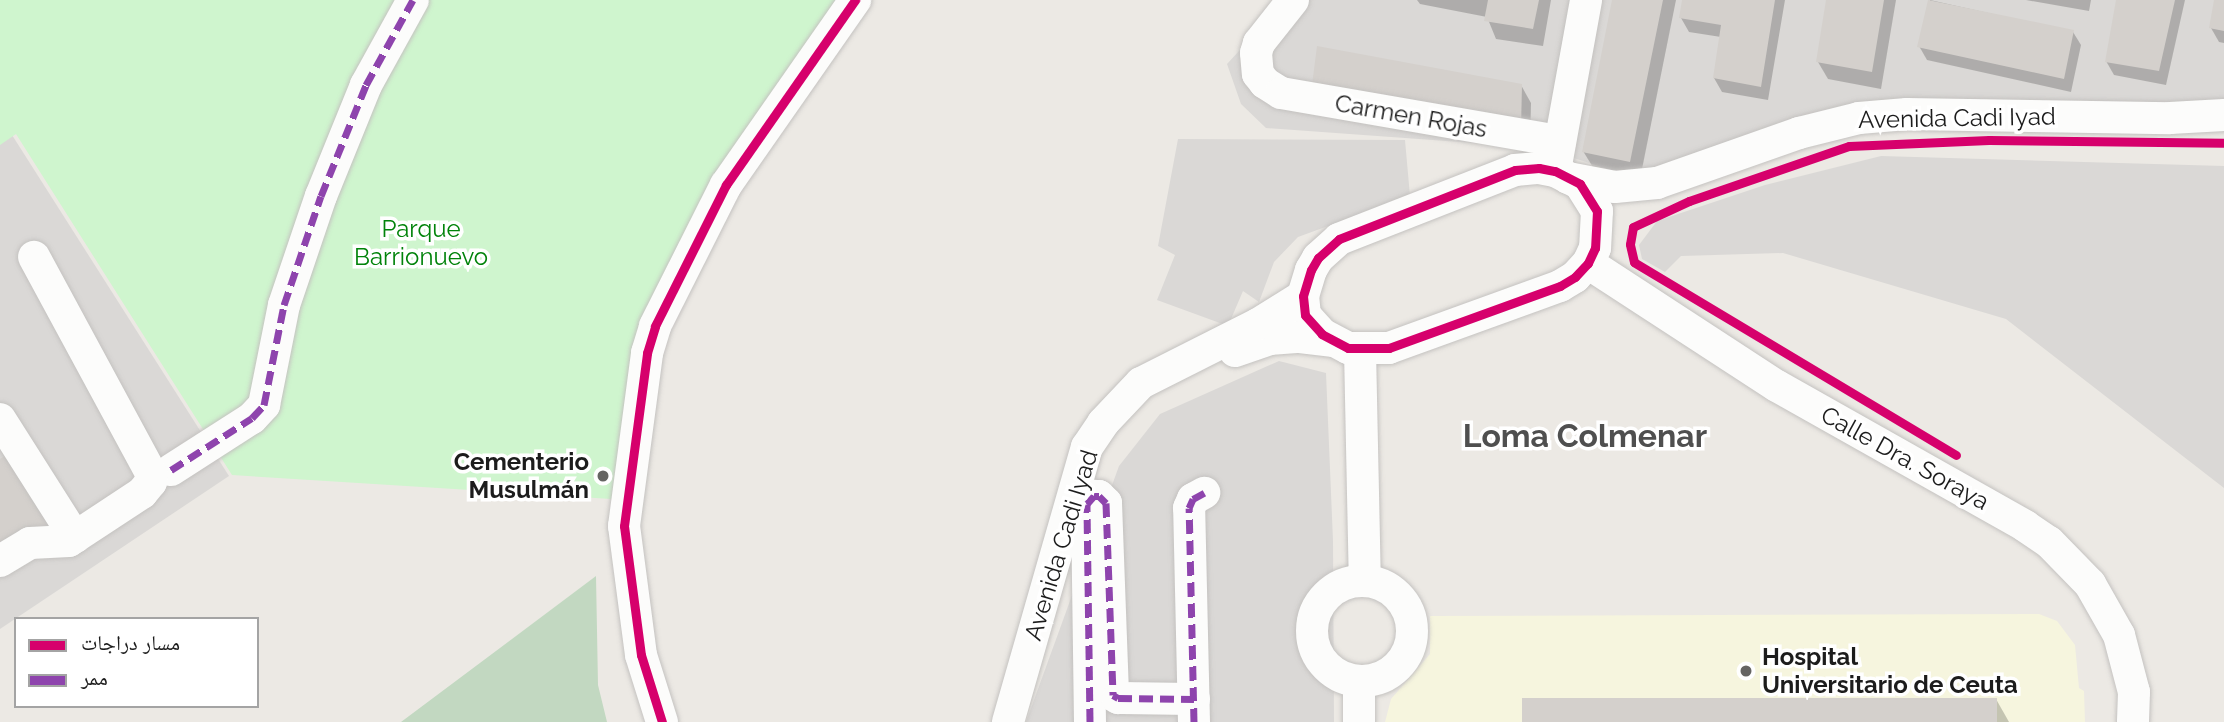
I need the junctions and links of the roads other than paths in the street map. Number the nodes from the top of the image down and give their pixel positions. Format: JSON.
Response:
{"nodes":[{"id":1,"x":413,"y":0,"type":"edge"},
{"id":2,"x":855,"y":0,"type":"edge"},
{"id":3,"x":1293,"y":0,"type":"edge"},
{"id":4,"x":1586,"y":0,"type":"edge"},
{"id":5,"x":2224,"y":115,"type":"edge"},
{"id":6,"x":1561,"y":163,"type":"junction"},
{"id":7,"x":1657,"y":183,"type":"junction"},
{"id":8,"x":1593,"y":249,"type":"junction"},
{"id":9,"x":34,"y":257,"type":"dead end"},
{"id":10,"x":1303,"y":296,"type":"junction"},
{"id":11,"x":1346,"y":345,"type":"junction"},
{"id":12,"x":1141,"y":383,"type":"junction"},
{"id":13,"x":1,"y":423,"type":"edge"},
{"id":14,"x":171,"y":470,"type":"dead end"},
{"id":15,"x":1204,"y":493,"type":"dead end"},
{"id":16,"x":75,"y":537,"type":"junction"},
{"id":17,"x":0,"y":561,"type":"edge"},
{"id":18,"x":1364,"y":581,"type":"junction"},
{"id":19,"x":1359,"y":681,"type":"junction"},
{"id":20,"x":1194,"y":710,"type":"edge"},
{"id":21,"x":662,"y":722,"type":"edge"},
{"id":22,"x":1008,"y":722,"type":"edge"},
{"id":23,"x":1090,"y":722,"type":"edge"},
{"id":24,"x":1359,"y":722,"type":"edge"},
{"id":25,"x":2133,"y":722,"type":"edge"}],
"edges":[{"from":1,"to":14,"type":"street"},
{"from":2,"to":21,"type":"street"},
{"from":3,"to":6,"type":"street","name":"Carmen Rojas"},
{"from":4,"to":6,"type":"street"},
{"from":5,"to":7,"type":"street","name":"Avenida Cadi Iyad"},
{"from":6,"to":7,"type":"street","name":"Avenida Cadi Iyad"},
{"from":6,"to":8,"type":"street"},
{"from":6,"to":10,"type":"street"},
{"from":7,"to":8,"type":"street","name":"Avenida Cadi Iyad"},
{"from":8,"to":11,"type":"street","name":"Avenida Cadi Iyad"},
{"from":8,"to":25,"type":"street","name":"Calle Dra. Soraya"},
{"from":9,"to":16,"type":"street"},
{"from":10,"to":11,"type":"street"},
{"from":10,"to":12,"type":"street","name":"Avenida Cadi Iyad"},
{"from":11,"to":12,"type":"street","name":"Avenida Cadi Iyad"},
{"from":11,"to":18,"type":"street"},
{"from":12,"to":22,"type":"street","name":"Avenida Cadi Iyad"},
{"from":13,"to":16,"type":"street"},
{"from":15,"to":20,"type":"street"},
{"from":16,"to":17,"type":"street"},
{"from":18,"to":19,"type":"street"},
{"from":18,"to":19,"type":"street"},
{"from":19,"to":24,"type":"street"},
{"from":20,"to":23,"type":"street"}]}
